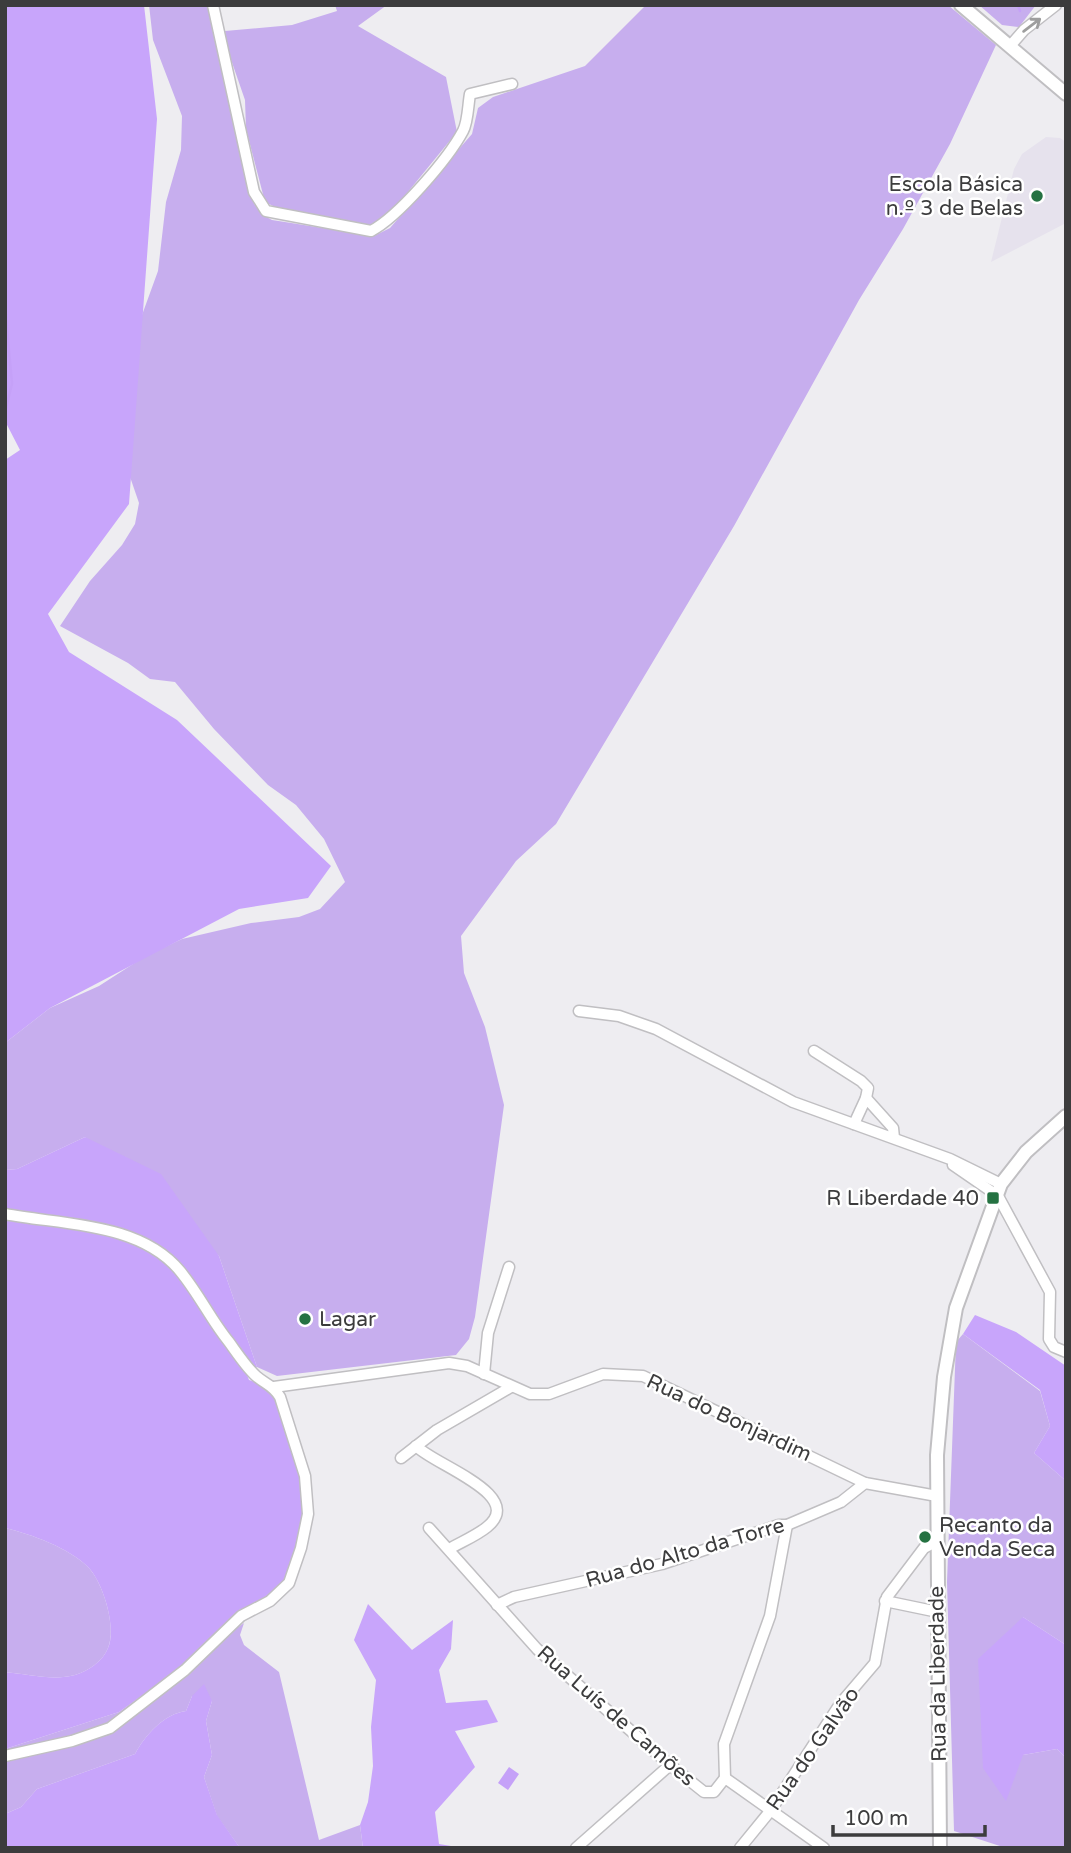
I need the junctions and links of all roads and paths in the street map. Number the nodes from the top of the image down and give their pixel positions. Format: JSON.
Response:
{"nodes":[{"id":1,"x":213,"y":5,"type":"edge"},
{"id":2,"x":961,"y":5,"type":"edge"},
{"id":3,"x":1056,"y":5,"type":"edge"},
{"id":4,"x":1010,"y":46,"type":"junction"},
{"id":5,"x":512,"y":84,"type":"dead end"},
{"id":6,"x":1066,"y":93,"type":"edge"},
{"id":7,"x":579,"y":1011,"type":"dead end"},
{"id":8,"x":814,"y":1051,"type":"dead end"},
{"id":9,"x":866,"y":1098,"type":"junction"},
{"id":10,"x":1066,"y":1116,"type":"edge"},
{"id":11,"x":854,"y":1124,"type":"junction"},
{"id":12,"x":894,"y":1138,"type":"junction"},
{"id":13,"x":1000,"y":1190,"type":"junction"},
{"id":14,"x":5,"y":1214,"type":"edge"},
{"id":15,"x":509,"y":1267,"type":"dead end"},
{"id":16,"x":1066,"y":1352,"type":"edge"},
{"id":17,"x":484,"y":1374,"type":"junction"},
{"id":18,"x":274,"y":1387,"type":"junction"},
{"id":19,"x":510,"y":1387,"type":"junction"},
{"id":20,"x":416,"y":1446,"type":"junction"},
{"id":21,"x":401,"y":1458,"type":"dead end"},
{"id":22,"x":865,"y":1483,"type":"junction"},
{"id":23,"x":937,"y":1496,"type":"junction"},
{"id":24,"x":788,"y":1525,"type":"junction"},
{"id":25,"x":429,"y":1528,"type":"dead end"},
{"id":26,"x":937,"y":1541,"type":"junction"},
{"id":27,"x":449,"y":1549,"type":"junction"},
{"id":28,"x":885,"y":1601,"type":"junction"},
{"id":29,"x":498,"y":1605,"type":"junction"},
{"id":30,"x":938,"y":1612,"type":"junction"},
{"id":31,"x":5,"y":1756,"type":"edge"},
{"id":32,"x":670,"y":1765,"type":"junction"},
{"id":33,"x":725,"y":1778,"type":"junction"},
{"id":34,"x":771,"y":1811,"type":"junction"},
{"id":35,"x":576,"y":1848,"type":"edge"},
{"id":36,"x":740,"y":1848,"type":"edge"},
{"id":37,"x":824,"y":1848,"type":"edge"},
{"id":38,"x":940,"y":1848,"type":"edge"}],
"edges":[{"from":1,"to":5,"type":"street"},
{"from":2,"to":4,"type":"street"},
{"from":4,"to":3,"type":"street","one_way":true},
{"from":4,"to":6,"type":"street"},
{"from":7,"to":11,"type":"street"},
{"from":8,"to":9,"type":"street"},
{"from":9,"to":11,"type":"street"},
{"from":9,"to":12,"type":"street"},
{"from":10,"to":13,"type":"street","name":"Rua da Liberdade"},
{"from":11,"to":12,"type":"street"},
{"from":12,"to":13,"type":"street"},
{"from":13,"to":16,"type":"street"},
{"from":13,"to":23,"type":"street","name":"Rua da Liberdade"},
{"from":14,"to":18,"type":"street"},
{"from":15,"to":17,"type":"street"},
{"from":17,"to":18,"type":"street","name":"Rua do Bonjardim"},
{"from":17,"to":19,"type":"street","name":"Rua do Bonjardim"},
{"from":18,"to":31,"type":"street"},
{"from":19,"to":20,"type":"street"},
{"from":19,"to":22,"type":"street","name":"Rua do Bonjardim"},
{"from":20,"to":21,"type":"street"},
{"from":20,"to":27,"type":"street"},
{"from":22,"to":23,"type":"street","name":"Rua do Bonjardim"},
{"from":22,"to":24,"type":"street","name":"Rua do Alto da Torre"},
{"from":23,"to":26,"type":"street","name":"Rua da Liberdade"},
{"from":24,"to":29,"type":"street","name":"Rua do Alto da Torre"},
{"from":24,"to":33,"type":"street"},
{"from":25,"to":27,"type":"street","name":"Rua Luís de Camões"},
{"from":26,"to":28,"type":"street","name":"Rua do Galvão"},
{"from":26,"to":30,"type":"street","name":"Rua da Liberdade"},
{"from":27,"to":29,"type":"street","name":"Rua Luís de Camões"},
{"from":28,"to":30,"type":"street"},
{"from":28,"to":34,"type":"street","name":"Rua do Galvão"},
{"from":29,"to":32,"type":"street","name":"Rua Luís de Camões"},
{"from":30,"to":38,"type":"street","name":"Rua da Liberdade"},
{"from":32,"to":33,"type":"street","name":"Rua Luís de Camões"},
{"from":32,"to":35,"type":"street"},
{"from":33,"to":34,"type":"street","name":"Rua Luís de Camões"},
{"from":34,"to":36,"type":"street","name":"Rua do Galvão"},
{"from":34,"to":37,"type":"street","name":"Rua Luís de Camões"}]}
